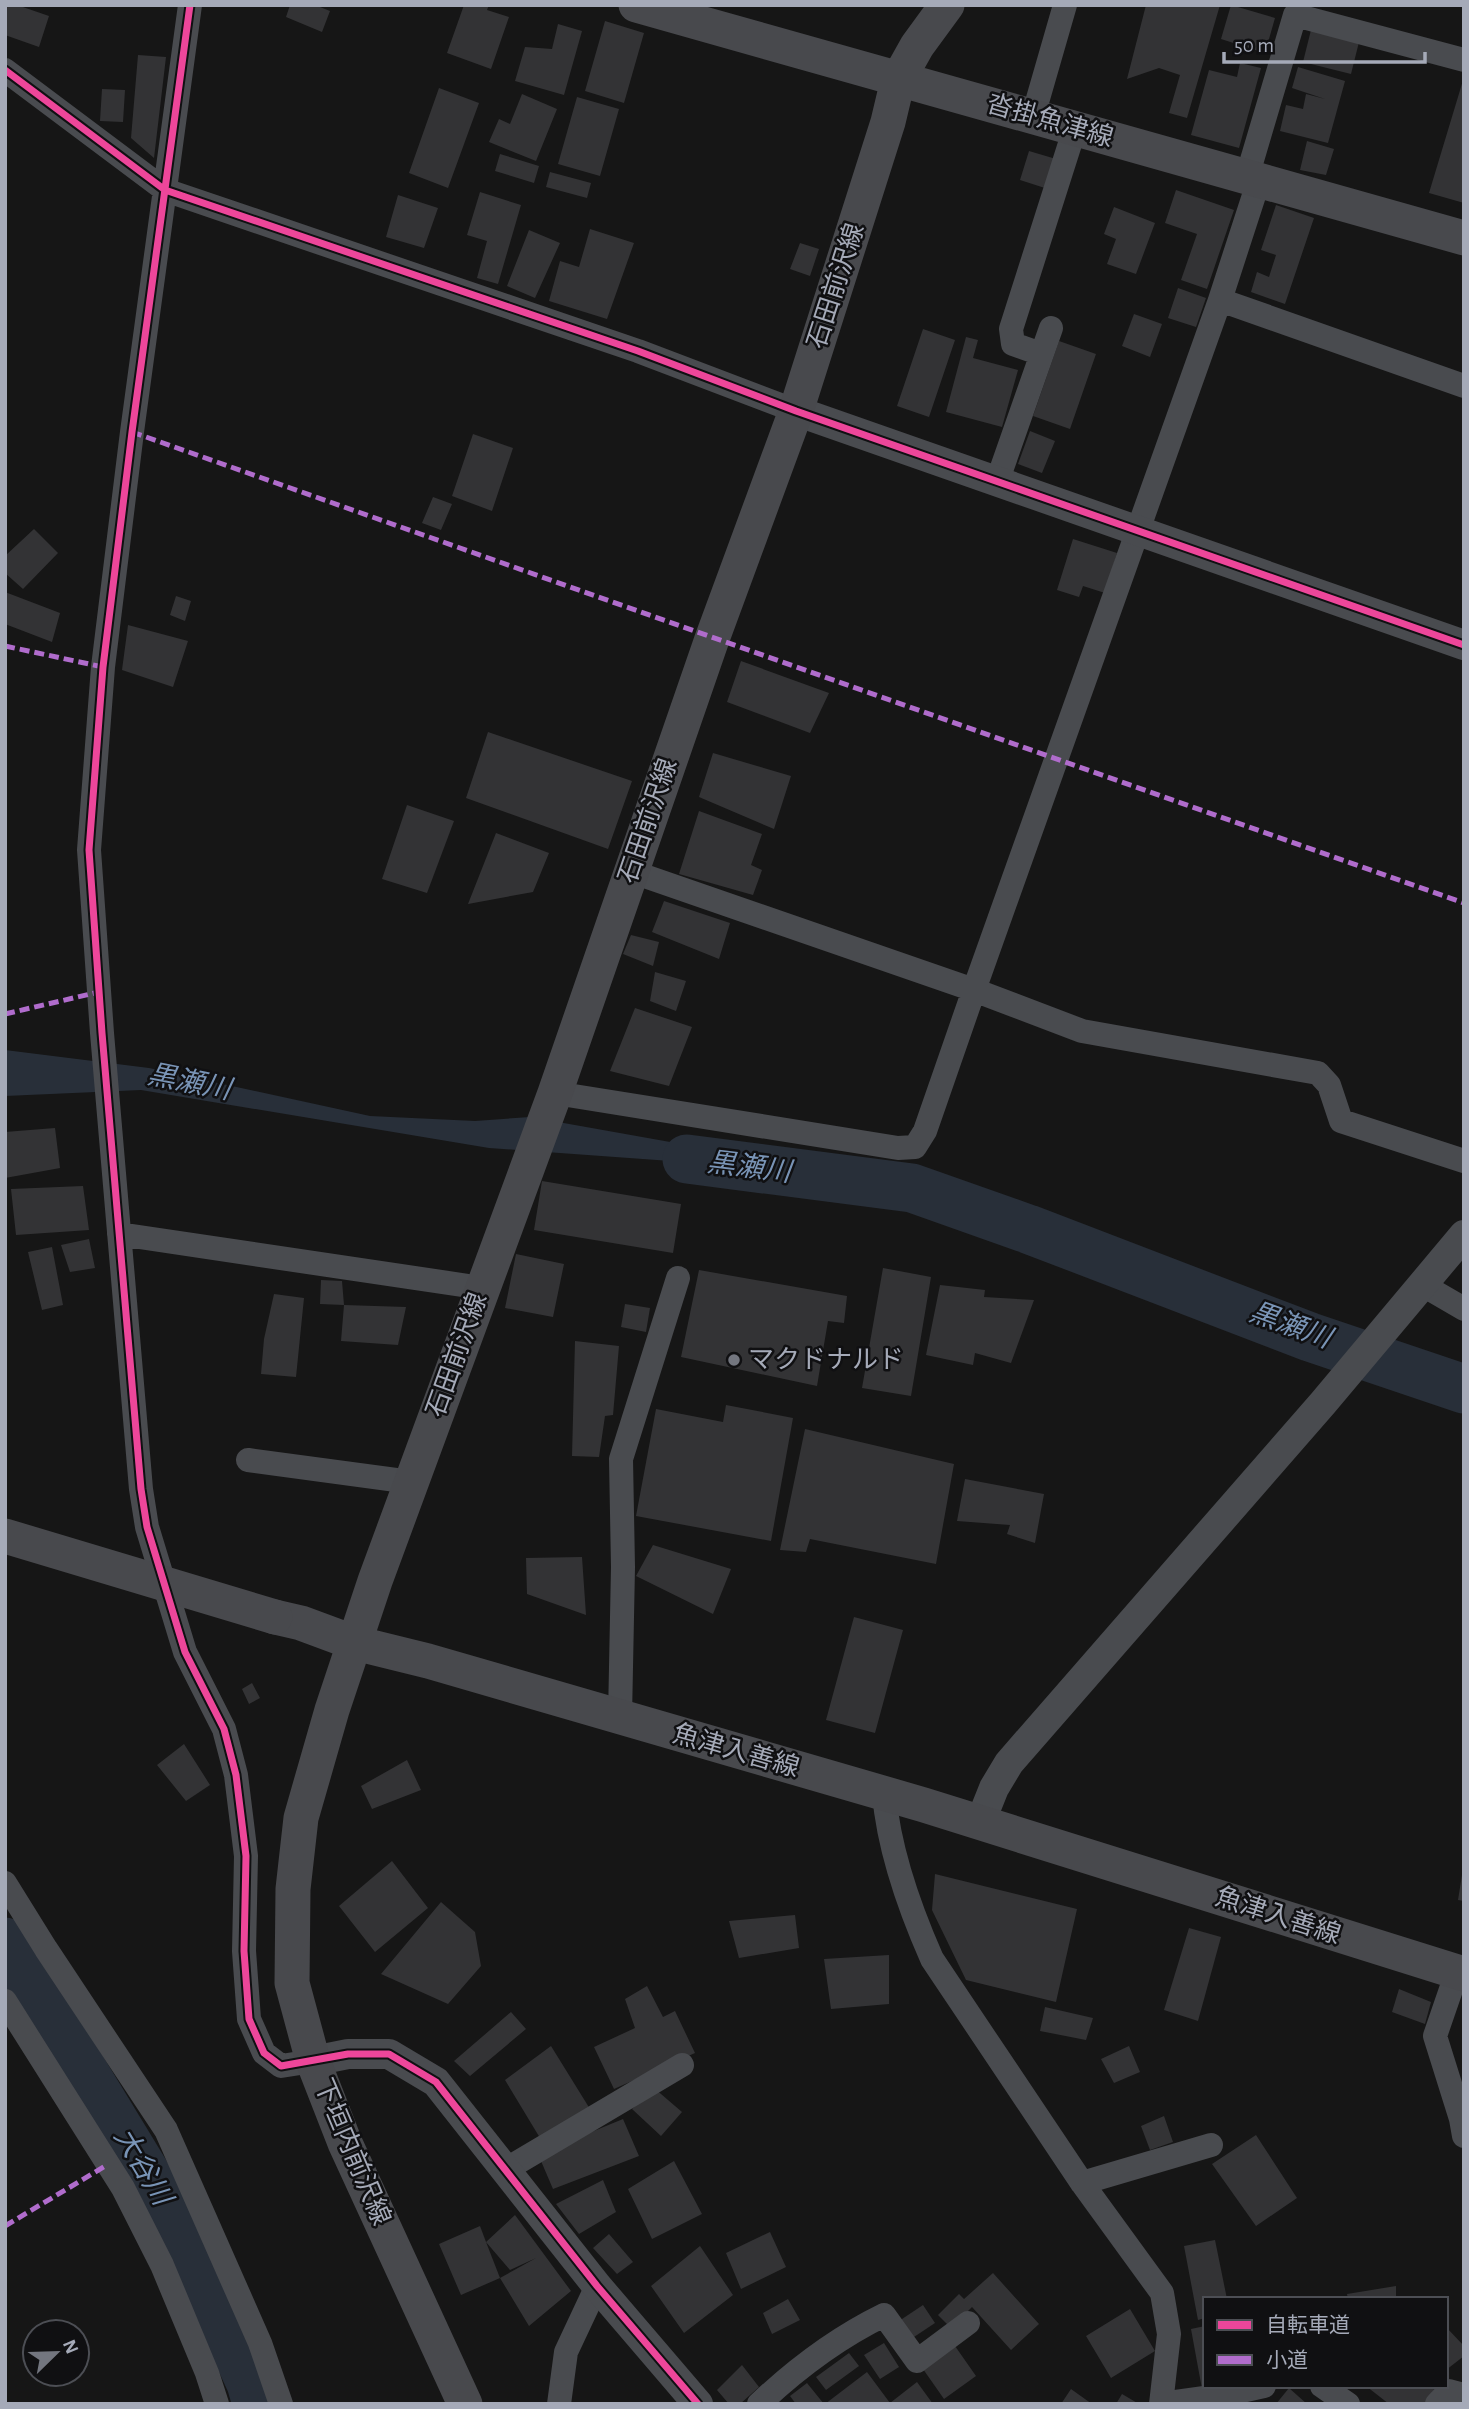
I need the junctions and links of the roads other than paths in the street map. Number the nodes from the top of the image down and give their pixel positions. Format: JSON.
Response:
{"nodes":[{"id":1,"x":190,"y":5,"type":"edge"},
{"id":2,"x":636,"y":5,"type":"edge"},
{"id":3,"x":947,"y":5,"type":"edge"},
{"id":4,"x":1065,"y":5,"type":"edge"},
{"id":5,"x":1464,"y":60,"type":"edge"},
{"id":6,"x":5,"y":70,"type":"edge"},
{"id":7,"x":898,"y":80,"type":"junction"},
{"id":8,"x":1033,"y":116,"type":"junction"},
{"id":9,"x":1075,"y":128,"type":"junction"},
{"id":10,"x":1253,"y":179,"type":"junction"},
{"id":11,"x":165,"y":190,"type":"junction"},
{"id":12,"x":1464,"y":239,"type":"edge"},
{"id":13,"x":1220,"y":300,"type":"junction"},
{"id":14,"x":1051,"y":328,"type":"dead end"},
{"id":15,"x":1041,"y":354,"type":"junction"},
{"id":16,"x":1464,"y":386,"type":"edge"},
{"id":17,"x":796,"y":411,"type":"junction"},
{"id":18,"x":997,"y":482,"type":"junction"},
{"id":19,"x":1138,"y":532,"type":"junction"},
{"id":20,"x":1464,"y":645,"type":"edge"},
{"id":21,"x":630,"y":871,"type":"junction"},
{"id":22,"x":974,"y":990,"type":"junction"},
{"id":23,"x":555,"y":1093,"type":"junction"},
{"id":24,"x":1464,"y":1161,"type":"edge"},
{"id":25,"x":119,"y":1234,"type":"junction"},
{"id":26,"x":1464,"y":1235,"type":"edge"},
{"id":27,"x":678,"y":1278,"type":"dead end"},
{"id":28,"x":1421,"y":1284,"type":"junction"},
{"id":29,"x":482,"y":1288,"type":"junction"},
{"id":30,"x":1464,"y":1309,"type":"edge"},
{"id":31,"x":248,"y":1460,"type":"dead end"},
{"id":32,"x":411,"y":1482,"type":"junction"},
{"id":33,"x":5,"y":1536,"type":"edge"},
{"id":34,"x":355,"y":1643,"type":"junction"},
{"id":35,"x":620,"y":1717,"type":"junction"},
{"id":36,"x":884,"y":1794,"type":"junction"},
{"id":37,"x":980,"y":1823,"type":"junction"},
{"id":38,"x":5,"y":1883,"type":"edge"},
{"id":39,"x":1461,"y":1973,"type":"edge"},
{"id":40,"x":5,"y":2001,"type":"edge"},
{"id":41,"x":313,"y":2061,"type":"junction"},
{"id":42,"x":682,"y":2066,"type":"dead end"},
{"id":43,"x":1464,"y":2136,"type":"edge"},
{"id":44,"x":1211,"y":2145,"type":"dead end"},
{"id":45,"x":505,"y":2170,"type":"junction"},
{"id":46,"x":1082,"y":2183,"type":"junction"},
{"id":47,"x":597,"y":2286,"type":"junction"},
{"id":48,"x":968,"y":2323,"type":"dead end"},
{"id":49,"x":1253,"y":2388,"type":"edge"},
{"id":50,"x":1325,"y":2388,"type":"edge"},
{"id":51,"x":1464,"y":2395,"type":"edge"},
{"id":52,"x":217,"y":2404,"type":"edge"},
{"id":53,"x":281,"y":2404,"type":"edge"},
{"id":54,"x":465,"y":2404,"type":"edge"},
{"id":55,"x":559,"y":2404,"type":"edge"},
{"id":56,"x":698,"y":2404,"type":"edge"},
{"id":57,"x":759,"y":2404,"type":"edge"},
{"id":58,"x":1161,"y":2404,"type":"edge"},
{"id":59,"x":1348,"y":2404,"type":"edge"},
{"id":60,"x":1437,"y":2404,"type":"edge"}],
"edges":[{"from":1,"to":11,"type":"street"},
{"from":2,"to":7,"type":"main road","name":"沓掛魚津線"},
{"from":3,"to":7,"type":"main road","name":"石田前沢線"},
{"from":4,"to":8,"type":"street"},
{"from":5,"to":10,"type":"street"},
{"from":6,"to":11,"type":"street"},
{"from":7,"to":8,"type":"main road","name":"沓掛魚津線"},
{"from":7,"to":17,"type":"main road","name":"石田前沢線"},
{"from":8,"to":9,"type":"main road","name":"沓掛魚津線"},
{"from":9,"to":10,"type":"main road","name":"沓掛魚津線"},
{"from":9,"to":15,"type":"street"},
{"from":10,"to":12,"type":"main road","name":"沓掛魚津線"},
{"from":10,"to":13,"type":"street"},
{"from":11,"to":17,"type":"street"},
{"from":11,"to":25,"type":"street"},
{"from":13,"to":16,"type":"street"},
{"from":13,"to":19,"type":"street"},
{"from":14,"to":15,"type":"street"},
{"from":15,"to":18,"type":"street"},
{"from":17,"to":18,"type":"street"},
{"from":17,"to":21,"type":"main road","name":"石田前沢線"},
{"from":18,"to":19,"type":"street"},
{"from":19,"to":20,"type":"street"},
{"from":19,"to":22,"type":"street"},
{"from":21,"to":22,"type":"street"},
{"from":21,"to":23,"type":"main road","name":"石田前沢線"},
{"from":22,"to":23,"type":"street"},
{"from":22,"to":24,"type":"street"},
{"from":23,"to":29,"type":"main road","name":"石田前沢線"},
{"from":25,"to":29,"type":"street"},
{"from":25,"to":41,"type":"street"},
{"from":26,"to":28,"type":"street"},
{"from":27,"to":35,"type":"street"},
{"from":28,"to":30,"type":"street"},
{"from":28,"to":37,"type":"street"},
{"from":29,"to":32,"type":"main road","name":"石田前沢線"},
{"from":31,"to":32,"type":"street"},
{"from":32,"to":34,"type":"main road","name":"石田前沢線"},
{"from":33,"to":34,"type":"main road","name":"魚津入善線","bridge":true},
{"from":34,"to":35,"type":"main road","name":"魚津入善線"},
{"from":34,"to":41,"type":"main road","name":"下垣内前沢線"},
{"from":35,"to":36,"type":"main road","name":"魚津入善線"},
{"from":36,"to":37,"type":"main road","name":"魚津入善線"},
{"from":36,"to":46,"type":"street"},
{"from":37,"to":39,"type":"main road","name":"魚津入善線"},
{"from":38,"to":53,"type":"street"},
{"from":39,"to":43,"type":"street"},
{"from":40,"to":52,"type":"street"},
{"from":41,"to":45,"type":"street"},
{"from":41,"to":54,"type":"main road","name":"下垣内前沢線"},
{"from":42,"to":45,"type":"street"},
{"from":44,"to":46,"type":"street"},
{"from":45,"to":47,"type":"street"},
{"from":46,"to":58,"type":"street"},
{"from":47,"to":55,"type":"street"},
{"from":47,"to":56,"type":"street"},
{"from":48,"to":57,"type":"street"},
{"from":49,"to":58,"type":"street"},
{"from":50,"to":59,"type":"street"},
{"from":51,"to":60,"type":"street"}]}
